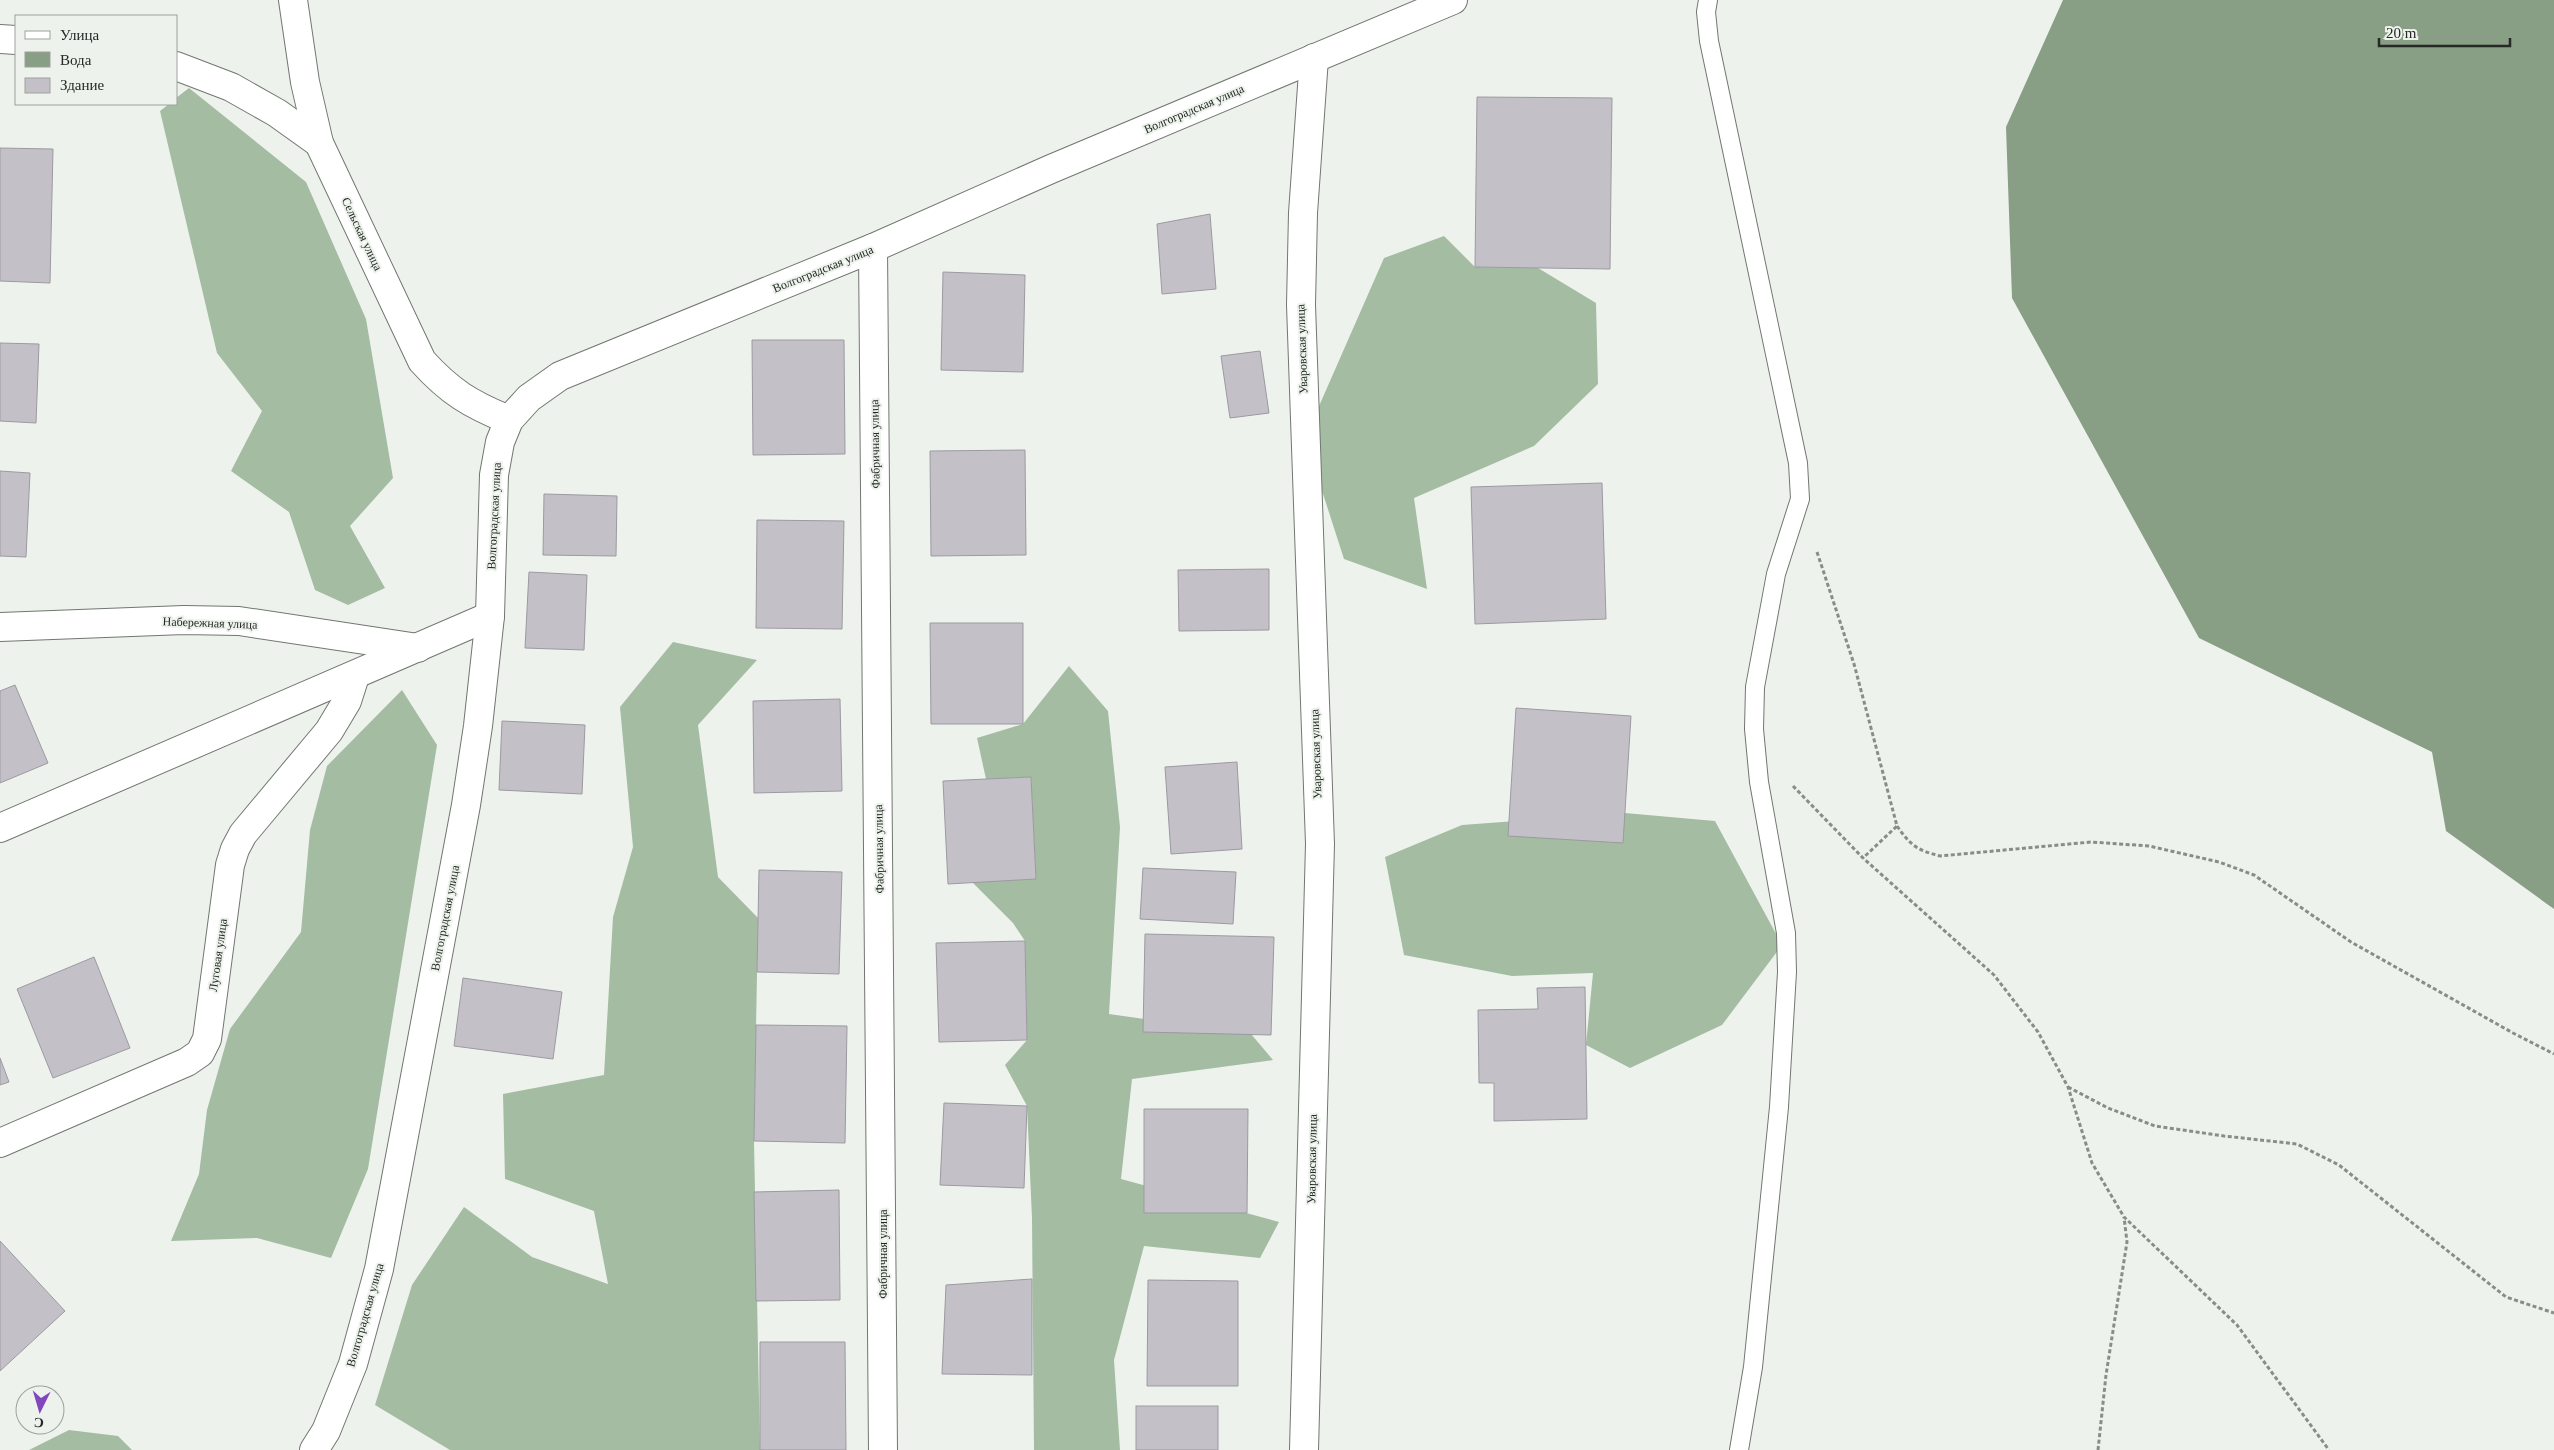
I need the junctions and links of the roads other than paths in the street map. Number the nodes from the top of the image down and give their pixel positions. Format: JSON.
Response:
{"nodes":[{"id":1,"x":293,"y":0,"type":"edge"},
{"id":2,"x":1453,"y":0,"type":"edge"},
{"id":3,"x":1708,"y":0,"type":"edge"},
{"id":4,"x":0,"y":39,"type":"edge"},
{"id":5,"x":15,"y":40,"type":"edge"},
{"id":6,"x":1314,"y":58,"type":"junction"},
{"id":7,"x":178,"y":67,"type":"edge"},
{"id":8,"x":319,"y":144,"type":"junction"},
{"id":9,"x":873,"y":248,"type":"junction"},
{"id":10,"x":509,"y":420,"type":"junction"},
{"id":11,"x":490,"y":616,"type":"junction"},
{"id":12,"x":0,"y":627,"type":"edge"},
{"id":13,"x":418,"y":648,"type":"junction"},
{"id":14,"x":355,"y":676,"type":"junction"},
{"id":15,"x":0,"y":828,"type":"edge"},
{"id":16,"x":0,"y":1143,"type":"edge"},
{"id":17,"x":314,"y":1450,"type":"edge"},
{"id":18,"x":883,"y":1450,"type":"edge"},
{"id":19,"x":1304,"y":1450,"type":"edge"},
{"id":20,"x":1738,"y":1450,"type":"edge"}],
"edges":[{"from":1,"to":8,"type":"street","name":"Сельская улица"},
{"from":2,"to":6,"type":"street","name":"Волгоградская улица"},
{"from":3,"to":20,"type":"lane"},
{"from":4,"to":5,"type":"street"},
{"from":6,"to":9,"type":"street","name":"Волгоградская улица"},
{"from":6,"to":19,"type":"street","name":"Уваровская улица"},
{"from":7,"to":8,"type":"street"},
{"from":8,"to":10,"type":"street","name":"Сельская улица"},
{"from":9,"to":10,"type":"street","name":"Волгоградская улица"},
{"from":9,"to":18,"type":"street","name":"Фабричная улица"},
{"from":10,"to":11,"type":"street","name":"Волгоградская улица"},
{"from":11,"to":13,"type":"street"},
{"from":11,"to":17,"type":"street","name":"Волгоградская улица"},
{"from":12,"to":13,"type":"street","name":"Набережная улица"},
{"from":13,"to":14,"type":"street"},
{"from":14,"to":15,"type":"street"},
{"from":14,"to":16,"type":"street","name":"Луговая улица"}]}
